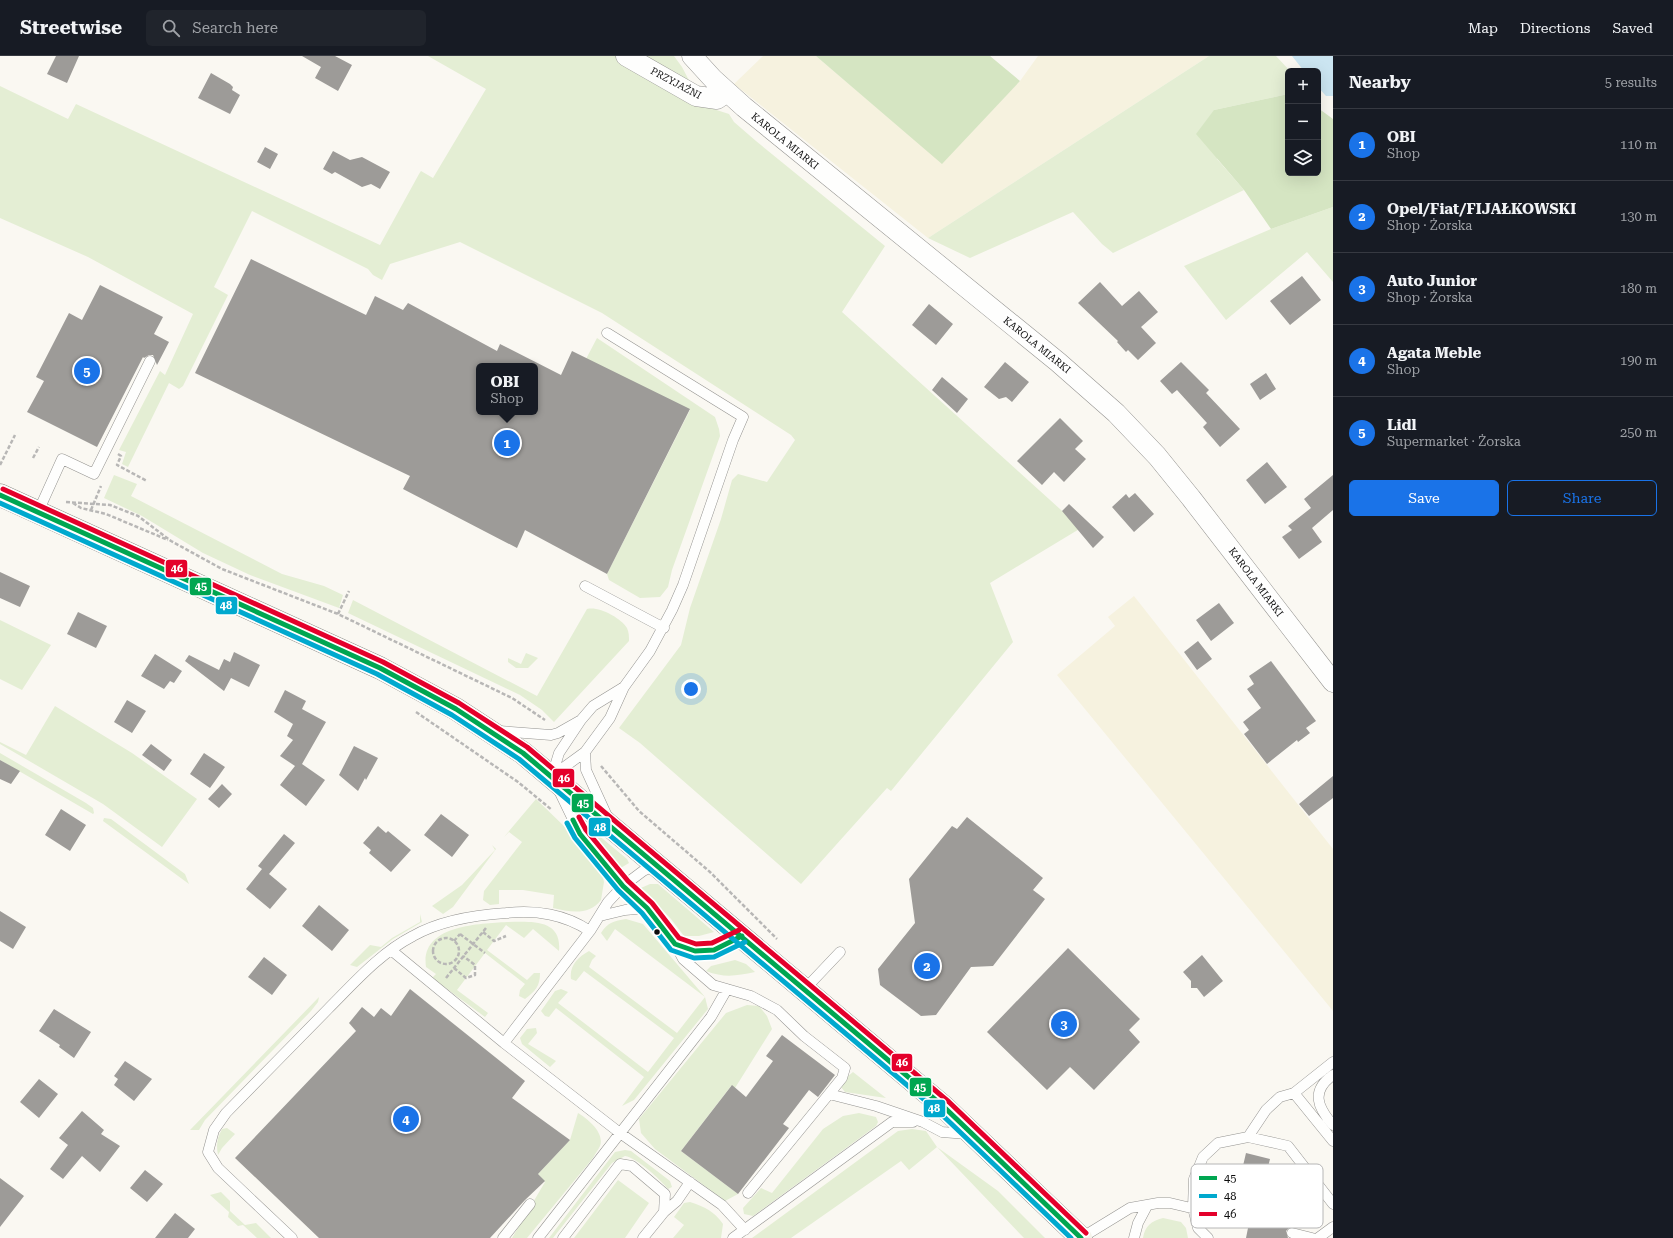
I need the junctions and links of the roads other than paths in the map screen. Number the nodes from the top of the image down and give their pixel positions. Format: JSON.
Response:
{"nodes":[{"id":1,"x":626,"y":56,"type":"edge"},
{"id":2,"x":692,"y":56,"type":"edge"},
{"id":3,"x":727,"y":92,"type":"junction"},
{"id":4,"x":607,"y":333,"type":"dead end"},
{"id":5,"x":150,"y":361,"type":"dead end"},
{"id":6,"x":0,"y":495,"type":"edge"},
{"id":7,"x":38,"y":512,"type":"junction"},
{"id":8,"x":585,"y":586,"type":"dead end"},
{"id":9,"x":664,"y":628,"type":"junction"},
{"id":10,"x":1333,"y":682,"type":"edge"},
{"id":11,"x":624,"y":687,"type":"junction"},
{"id":12,"x":581,"y":720,"type":"junction"},
{"id":13,"x":489,"y":730,"type":"junction"},
{"id":14,"x":585,"y":752,"type":"junction"},
{"id":15,"x":552,"y":776,"type":"junction"},
{"id":16,"x":611,"y":826,"type":"junction"},
{"id":17,"x":656,"y":864,"type":"junction"},
{"id":18,"x":623,"y":886,"type":"junction"},
{"id":19,"x":647,"y":908,"type":"junction"},
{"id":20,"x":600,"y":916,"type":"junction"},
{"id":21,"x":590,"y":930,"type":"junction"},
{"id":22,"x":742,"y":936,"type":"junction"},
{"id":23,"x":675,"y":944,"type":"junction"},
{"id":24,"x":391,"y":950,"type":"junction"},
{"id":25,"x":840,"y":952,"type":"dead end"},
{"id":26,"x":726,"y":989,"type":"junction"},
{"id":27,"x":805,"y":989,"type":"junction"},
{"id":28,"x":504,"y":1043,"type":"junction"},
{"id":29,"x":1333,"y":1062,"type":"edge"},
{"id":30,"x":1333,"y":1075,"type":"edge"},
{"id":31,"x":1294,"y":1093,"type":"junction"},
{"id":32,"x":829,"y":1094,"type":"junction"},
{"id":33,"x":923,"y":1122,"type":"junction"},
{"id":34,"x":1333,"y":1125,"type":"edge"},
{"id":35,"x":620,"y":1133,"type":"junction"},
{"id":36,"x":973,"y":1134,"type":"junction"},
{"id":37,"x":1248,"y":1137,"type":"junction"},
{"id":38,"x":1333,"y":1141,"type":"edge"},
{"id":39,"x":1200,"y":1164,"type":"edge"},
{"id":40,"x":1302,"y":1164,"type":"edge"},
{"id":41,"x":690,"y":1182,"type":"junction"},
{"id":42,"x":1323,"y":1191,"type":"edge"},
{"id":43,"x":748,"y":1193,"type":"dead end"},
{"id":44,"x":530,"y":1204,"type":"dead end"},
{"id":45,"x":1333,"y":1204,"type":"edge"},
{"id":46,"x":1147,"y":1206,"type":"junction"},
{"id":47,"x":1191,"y":1208,"type":"edge"},
{"id":48,"x":664,"y":1212,"type":"junction"},
{"id":49,"x":1198,"y":1228,"type":"edge"},
{"id":50,"x":1333,"y":1228,"type":"edge"},
{"id":51,"x":745,"y":1230,"type":"junction"},
{"id":52,"x":1292,"y":1233,"type":"dead end"},
{"id":53,"x":292,"y":1238,"type":"edge"},
{"id":54,"x":503,"y":1238,"type":"edge"},
{"id":55,"x":538,"y":1238,"type":"edge"},
{"id":56,"x":563,"y":1238,"type":"edge"},
{"id":57,"x":643,"y":1238,"type":"edge"},
{"id":58,"x":734,"y":1238,"type":"edge"},
{"id":59,"x":1081,"y":1238,"type":"edge"},
{"id":60,"x":1134,"y":1238,"type":"edge"},
{"id":61,"x":1208,"y":1238,"type":"edge"},
{"id":62,"x":1312,"y":1238,"type":"edge"},
{"id":63,"x":1318,"y":1238,"type":"edge"}],
"edges":[{"from":1,"to":3,"type":"street","name":"PRZYJAŹNI"},
{"from":2,"to":3,"type":"street","name":"KAROLA MIARKI"},
{"from":3,"to":10,"type":"street","name":"KAROLA MIARKI"},
{"from":4,"to":9,"type":"lane"},
{"from":5,"to":7,"type":"lane"},
{"from":6,"to":7,"type":"main road"},
{"from":7,"to":13,"type":"main road"},
{"from":8,"to":9,"type":"lane"},
{"from":9,"to":11,"type":"lane"},
{"from":11,"to":12,"type":"lane"},
{"from":11,"to":14,"type":"lane"},
{"from":12,"to":13,"type":"lane"},
{"from":12,"to":15,"type":"lane"},
{"from":13,"to":15,"type":"main road"},
{"from":14,"to":15,"type":"lane"},
{"from":14,"to":16,"type":"lane"},
{"from":15,"to":16,"type":"main road"},
{"from":15,"to":18,"type":"lane"},
{"from":16,"to":17,"type":"main road"},
{"from":17,"to":18,"type":"lane"},
{"from":17,"to":22,"type":"main road"},
{"from":18,"to":19,"type":"lane"},
{"from":18,"to":20,"type":"lane"},
{"from":19,"to":20,"type":"lane"},
{"from":19,"to":23,"type":"lane"},
{"from":20,"to":21,"type":"lane"},
{"from":21,"to":24,"type":"lane"},
{"from":21,"to":28,"type":"lane"},
{"from":22,"to":23,"type":"lane"},
{"from":22,"to":27,"type":"main road"},
{"from":23,"to":26,"type":"lane"},
{"from":24,"to":28,"type":"lane"},
{"from":24,"to":53,"type":"lane"},
{"from":25,"to":27,"type":"lane"},
{"from":26,"to":32,"type":"lane"},
{"from":26,"to":35,"type":"lane"},
{"from":27,"to":36,"type":"main road"},
{"from":28,"to":35,"type":"lane"},
{"from":29,"to":31,"type":"lane"},
{"from":30,"to":34,"type":"lane"},
{"from":31,"to":37,"type":"lane"},
{"from":31,"to":38,"type":"lane"},
{"from":32,"to":33,"type":"lane"},
{"from":32,"to":43,"type":"lane"},
{"from":33,"to":36,"type":"lane"},
{"from":33,"to":51,"type":"lane"},
{"from":35,"to":41,"type":"lane"},
{"from":35,"to":55,"type":"lane"},
{"from":36,"to":59,"type":"main road"},
{"from":37,"to":39,"type":"lane"},
{"from":37,"to":40,"type":"lane"},
{"from":41,"to":48,"type":"lane"},
{"from":41,"to":51,"type":"lane"},
{"from":42,"to":45,"type":"lane"},
{"from":44,"to":54,"type":"lane"},
{"from":46,"to":47,"type":"lane"},
{"from":46,"to":59,"type":"lane"},
{"from":46,"to":60,"type":"lane"},
{"from":48,"to":56,"type":"lane"},
{"from":48,"to":57,"type":"lane"},
{"from":49,"to":61,"type":"lane"},
{"from":50,"to":63,"type":"lane"},
{"from":51,"to":58,"type":"lane"},
{"from":52,"to":62,"type":"lane"}]}
